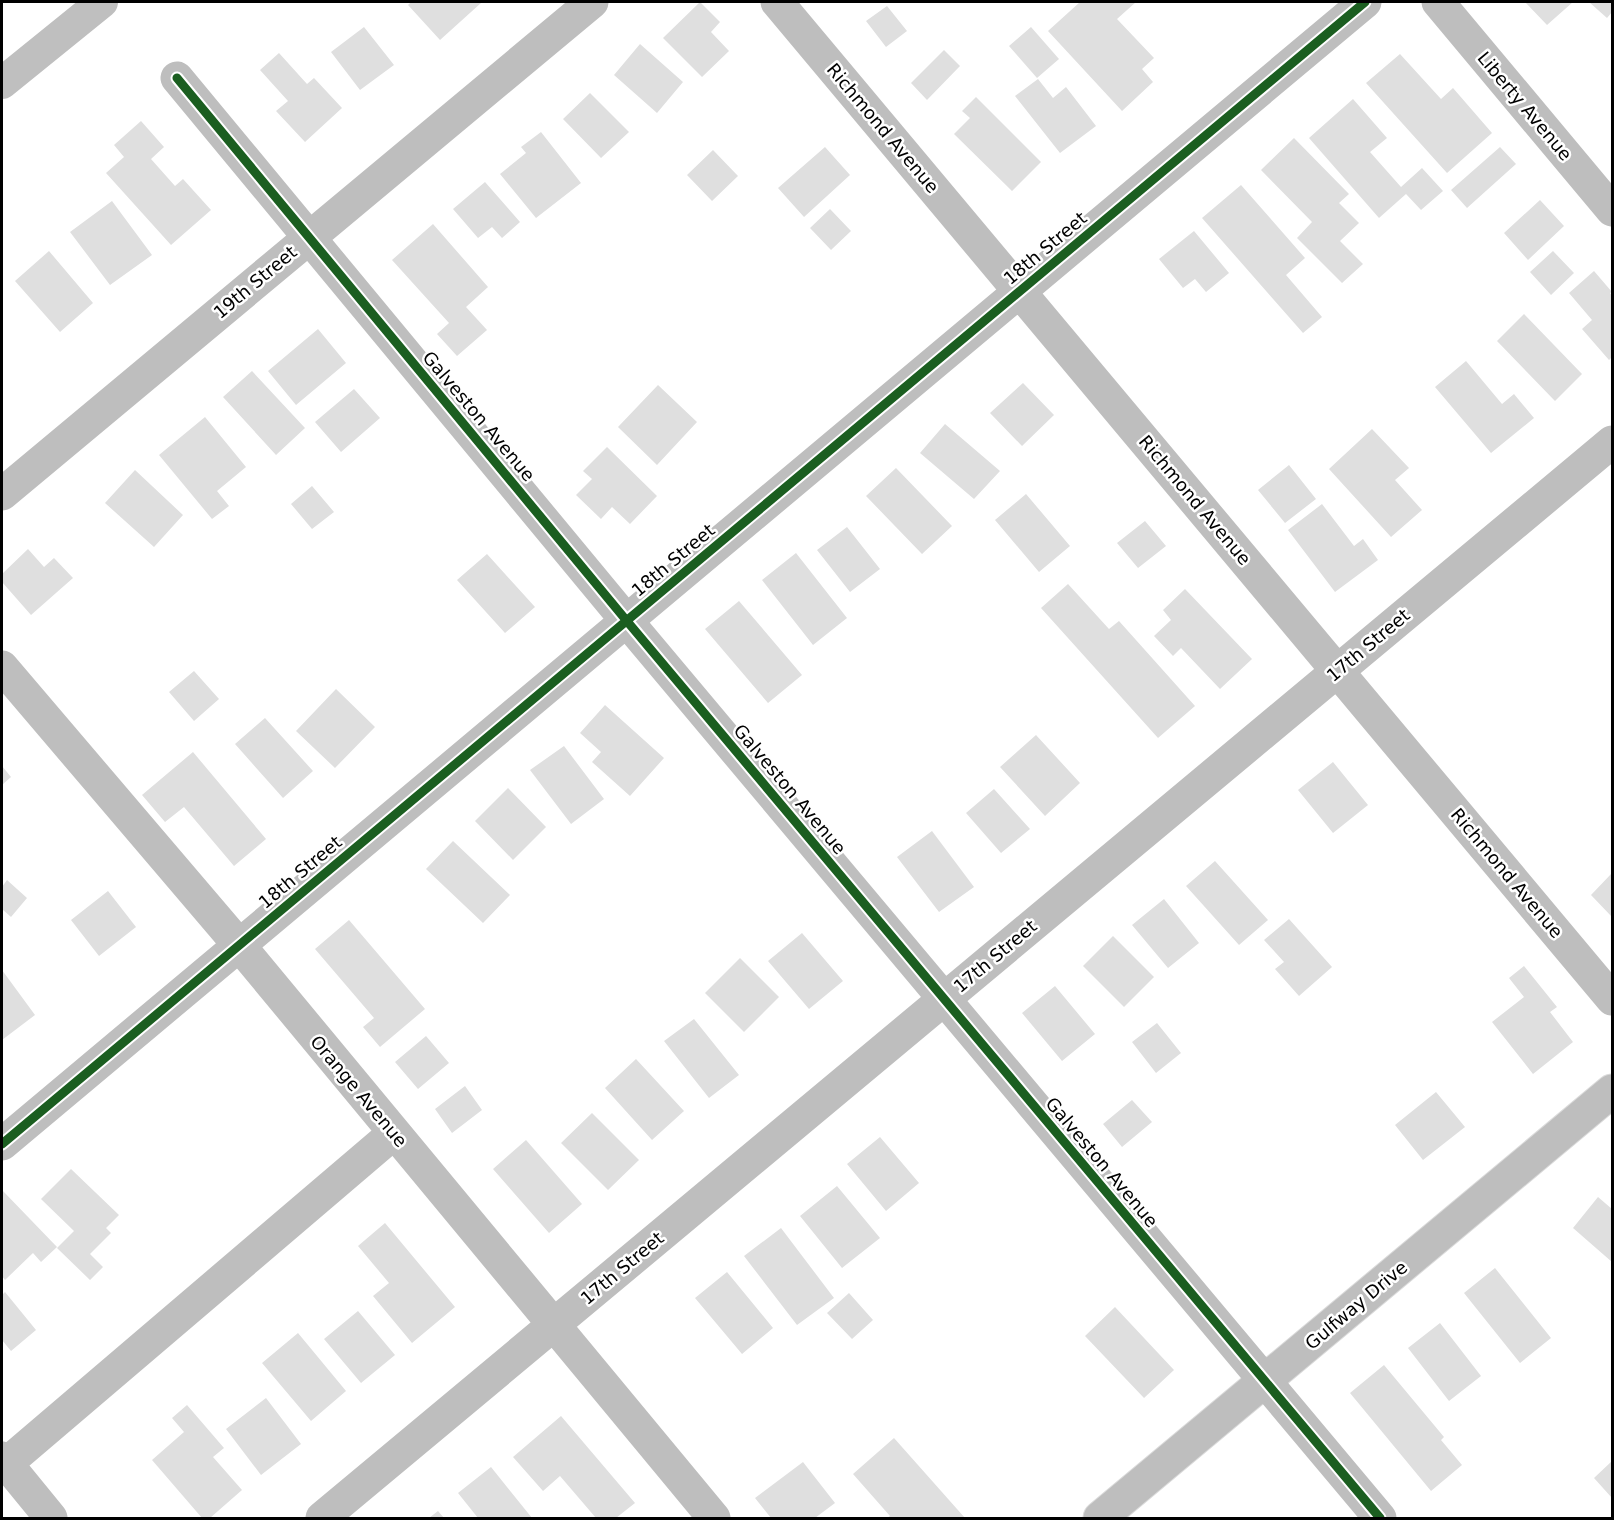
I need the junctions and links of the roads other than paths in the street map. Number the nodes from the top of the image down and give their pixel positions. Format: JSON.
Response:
{"nodes":[{"id":1,"x":591,"y":2,"type":"edge"},
{"id":2,"x":777,"y":2,"type":"edge"},
{"id":3,"x":1365,"y":2,"type":"edge"},
{"id":4,"x":1438,"y":2,"type":"edge"},
{"id":5,"x":177,"y":78,"type":"dead end"},
{"id":6,"x":1612,"y":210,"type":"edge"},
{"id":7,"x":309,"y":236,"type":"junction"},
{"id":8,"x":1019,"y":291,"type":"junction"},
{"id":9,"x":1612,"y":442,"type":"edge"},
{"id":10,"x":2,"y":494,"type":"edge"},
{"id":11,"x":626,"y":620,"type":"junction"},
{"id":12,"x":2,"y":667,"type":"edge"},
{"id":13,"x":1337,"y":671,"type":"junction"},
{"id":14,"x":239,"y":945,"type":"junction"},
{"id":15,"x":944,"y":998,"type":"junction"},
{"id":16,"x":1612,"y":999,"type":"edge"},
{"id":17,"x":1612,"y":1091,"type":"edge"},
{"id":18,"x":394,"y":1133,"type":"junction"},
{"id":19,"x":2,"y":1144,"type":"edge"},
{"id":20,"x":553,"y":1326,"type":"junction"},
{"id":21,"x":1264,"y":1381,"type":"junction"},
{"id":22,"x":4,"y":1461,"type":"edge"},
{"id":23,"x":707,"y":1516,"type":"edge"},
{"id":24,"x":51,"y":1518,"type":"edge"},
{"id":25,"x":322,"y":1518,"type":"edge"},
{"id":26,"x":1100,"y":1518,"type":"edge"},
{"id":27,"x":1380,"y":1518,"type":"edge"}],
"edges":[{"from":1,"to":7,"type":"street","name":"19th Street"},
{"from":2,"to":8,"type":"street","name":"Richmond Avenue"},
{"from":3,"to":8,"type":"street","name":"18th Street"},
{"from":4,"to":6,"type":"street","name":"Liberty Avenue"},
{"from":5,"to":7,"type":"street","name":"Galveston Avenue"},
{"from":7,"to":10,"type":"street","name":"19th Street"},
{"from":7,"to":11,"type":"street","name":"Galveston Avenue"},
{"from":8,"to":11,"type":"street","name":"18th Street"},
{"from":8,"to":13,"type":"street","name":"Richmond Avenue"},
{"from":9,"to":13,"type":"street","name":"17th Street"},
{"from":11,"to":14,"type":"street","name":"18th Street"},
{"from":11,"to":15,"type":"street","name":"Galveston Avenue"},
{"from":12,"to":14,"type":"street","name":"Orange Avenue"},
{"from":13,"to":15,"type":"street","name":"17th Street"},
{"from":13,"to":16,"type":"street","name":"Richmond Avenue"},
{"from":14,"to":18,"type":"street","name":"Orange Avenue"},
{"from":14,"to":19,"type":"street","name":"18th Street"},
{"from":15,"to":20,"type":"street","name":"17th Street"},
{"from":15,"to":21,"type":"street","name":"Galveston Avenue"},
{"from":17,"to":21,"type":"street","name":"Gulfway Drive"},
{"from":18,"to":20,"type":"street","name":"Orange Avenue"},
{"from":18,"to":22,"type":"street"},
{"from":20,"to":23,"type":"street","name":"Orange Avenue"},
{"from":20,"to":25,"type":"street","name":"17th Street"},
{"from":21,"to":26,"type":"street","name":"Gulfway Drive"},
{"from":21,"to":27,"type":"street","name":"Galveston Avenue"},
{"from":22,"to":24,"type":"street"}]}
